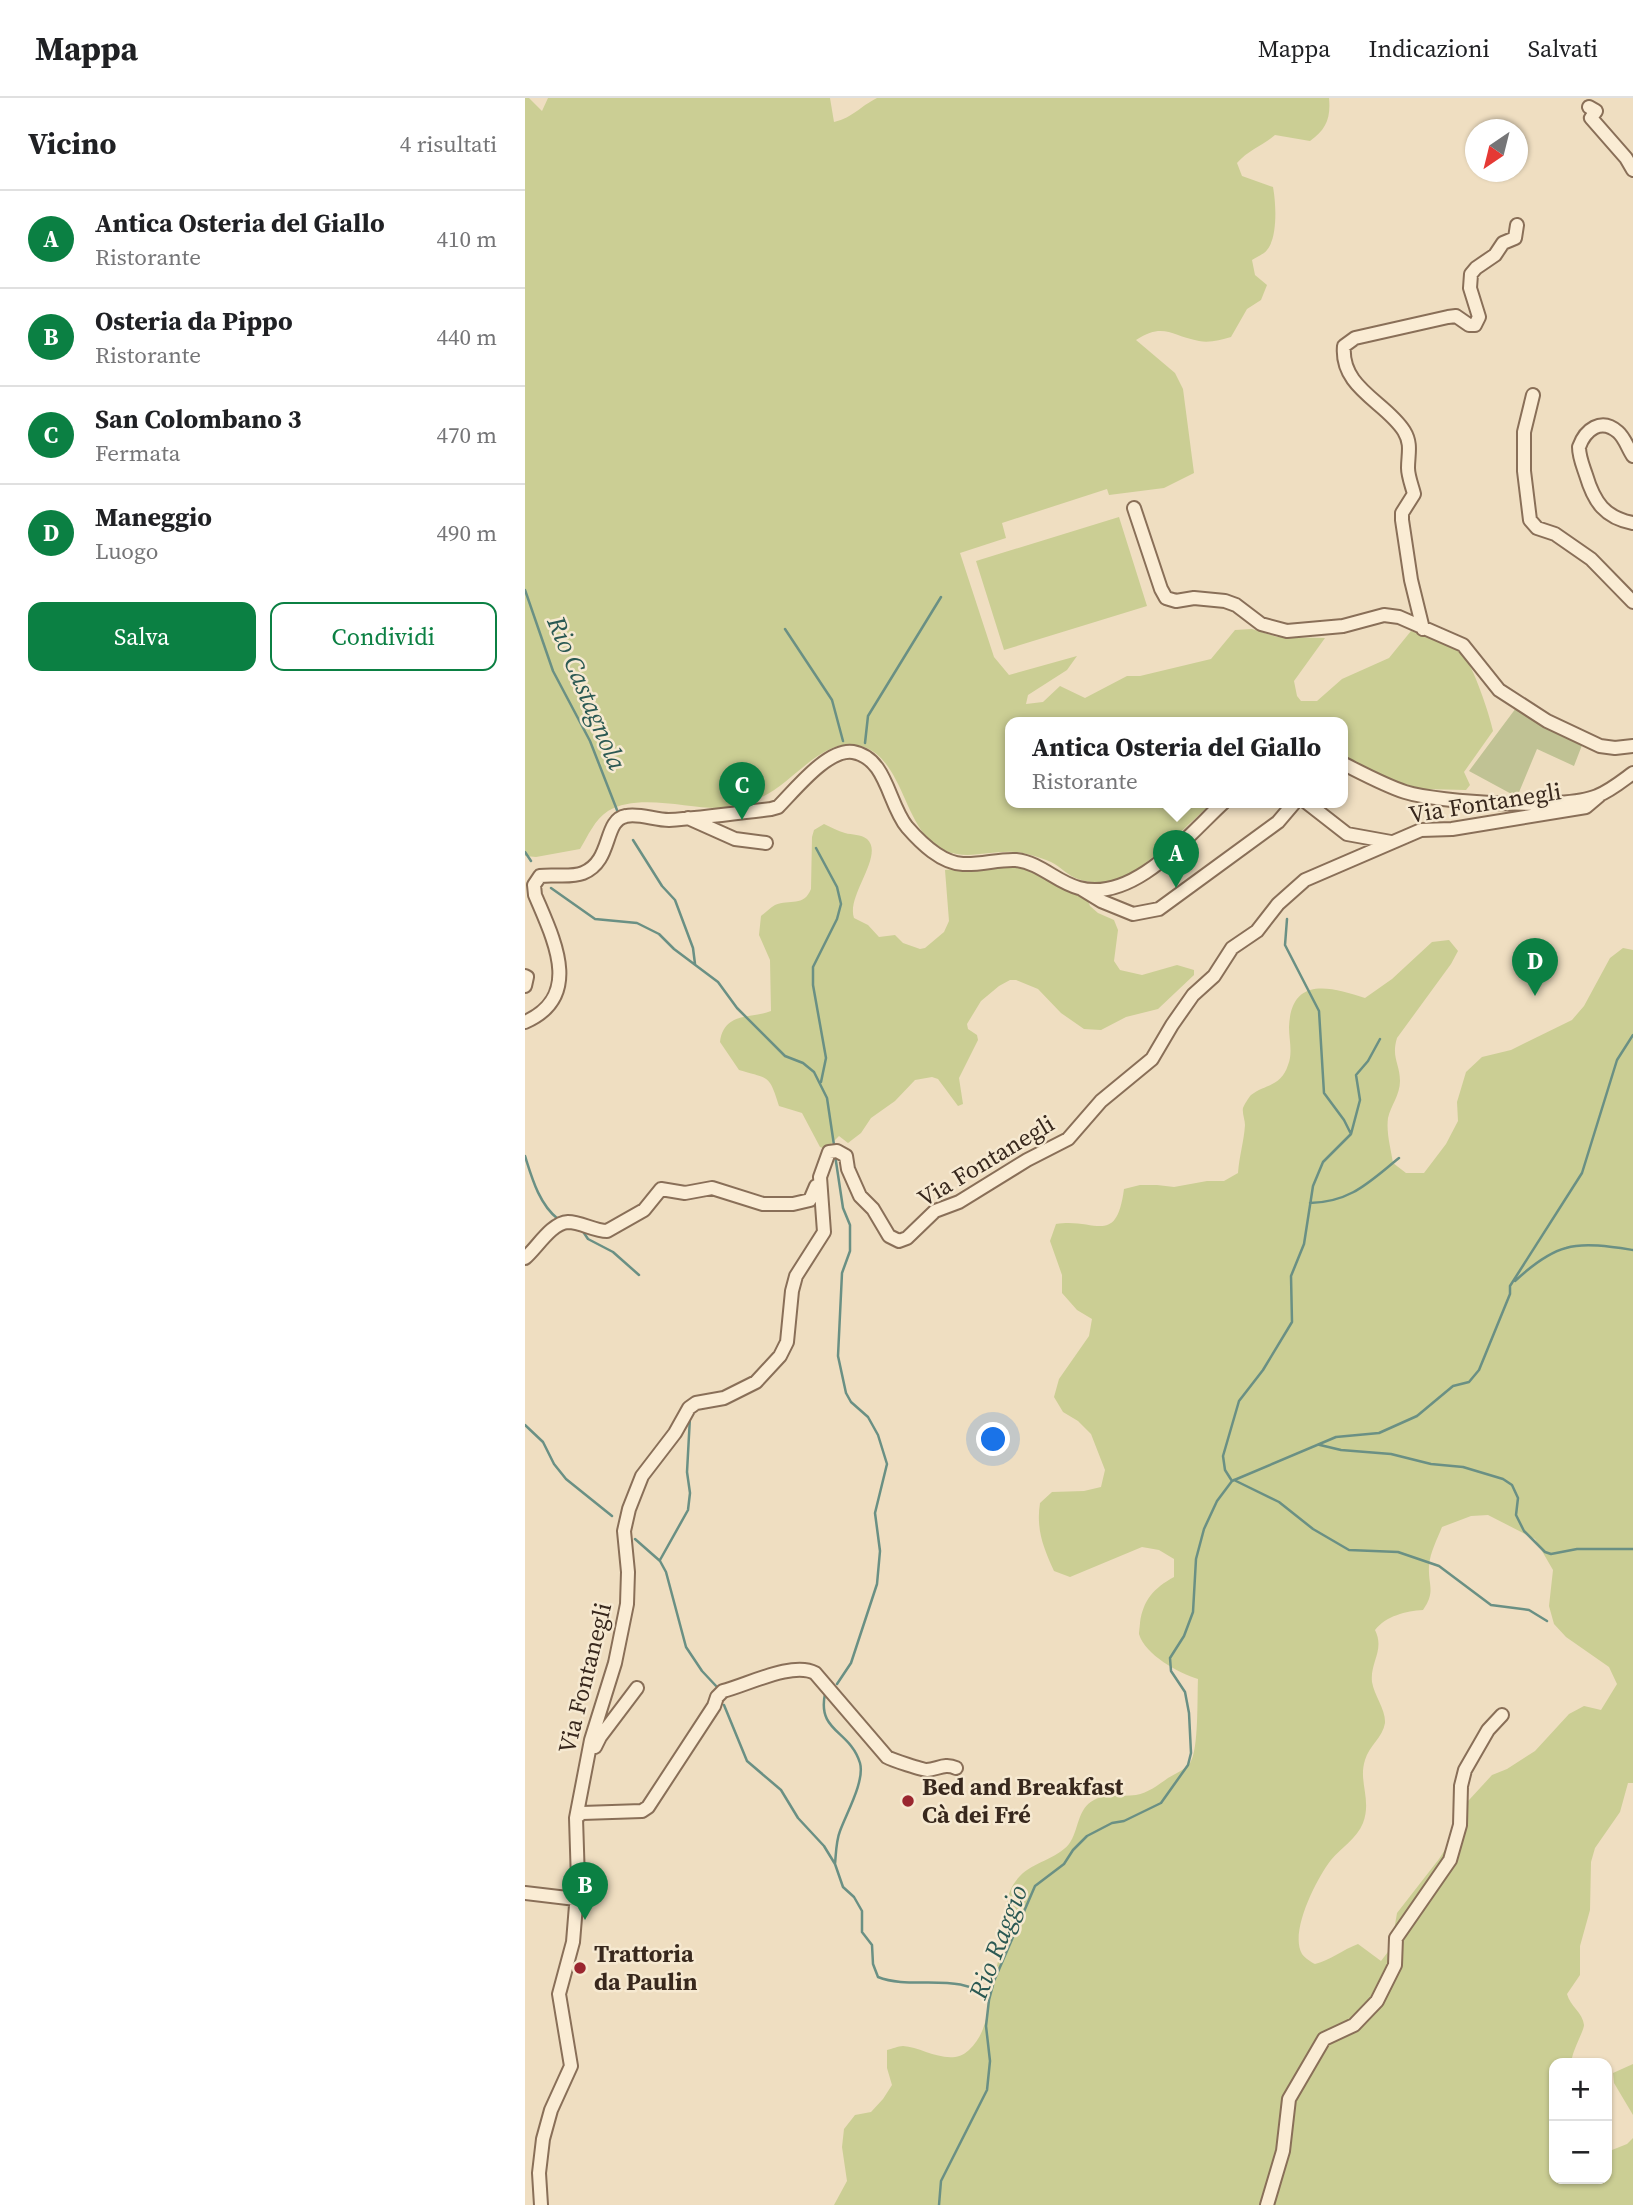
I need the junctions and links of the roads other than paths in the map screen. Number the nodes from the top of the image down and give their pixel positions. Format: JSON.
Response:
{"nodes":[{"id":1,"x":1589,"y":107,"type":"dead end"},
{"id":2,"x":1633,"y":170,"type":"edge"},
{"id":3,"x":1517,"y":225,"type":"dead end"},
{"id":4,"x":1533,"y":395,"type":"dead end"},
{"id":5,"x":1633,"y":456,"type":"edge"},
{"id":6,"x":1133,"y":508,"type":"dead end"},
{"id":7,"x":1633,"y":523,"type":"edge"},
{"id":8,"x":1633,"y":602,"type":"edge"},
{"id":9,"x":1423,"y":629,"type":"junction"},
{"id":10,"x":1633,"y":746,"type":"edge"},
{"id":11,"x":1348,"y":766,"type":"edge"},
{"id":12,"x":1633,"y":773,"type":"edge"},
{"id":13,"x":1599,"y":796,"type":"junction"},
{"id":14,"x":1218,"y":808,"type":"edge"},
{"id":15,"x":1290,"y":808,"type":"edge"},
{"id":16,"x":1314,"y":808,"type":"edge"},
{"id":17,"x":687,"y":818,"type":"junction"},
{"id":18,"x":1391,"y":842,"type":"junction"},
{"id":19,"x":766,"y":843,"type":"dead end"},
{"id":20,"x":1080,"y":888,"type":"junction"},
{"id":21,"x":525,"y":976,"type":"edge"},
{"id":22,"x":525,"y":986,"type":"edge"},
{"id":23,"x":525,"y":1022,"type":"edge"},
{"id":24,"x":820,"y":1177,"type":"junction"},
{"id":25,"x":525,"y":1258,"type":"edge"},
{"id":26,"x":638,"y":1688,"type":"dead end"},
{"id":27,"x":1502,"y":1715,"type":"dead end"},
{"id":28,"x":589,"y":1751,"type":"junction"},
{"id":29,"x":956,"y":1768,"type":"dead end"},
{"id":30,"x":576,"y":1818,"type":"junction"},
{"id":31,"x":525,"y":1893,"type":"edge"},
{"id":32,"x":576,"y":1899,"type":"junction"},
{"id":33,"x":541,"y":2205,"type":"edge"},
{"id":34,"x":1267,"y":2205,"type":"edge"}],
"edges":[{"from":1,"to":2,"type":"street"},
{"from":3,"to":9,"type":"street"},
{"from":4,"to":8,"type":"street"},
{"from":5,"to":7,"type":"street"},
{"from":6,"to":9,"type":"street"},
{"from":9,"to":10,"type":"street"},
{"from":11,"to":13,"type":"street"},
{"from":12,"to":13,"type":"street"},
{"from":13,"to":18,"type":"street","name":"Via Fontanegli"},
{"from":14,"to":20,"type":"street"},
{"from":15,"to":20,"type":"street"},
{"from":16,"to":18,"type":"street"},
{"from":17,"to":19,"type":"street"},
{"from":17,"to":20,"type":"street"},
{"from":17,"to":23,"type":"street"},
{"from":18,"to":24,"type":"street","name":"Via Fontanegli"},
{"from":21,"to":22,"type":"street"},
{"from":24,"to":25,"type":"street"},
{"from":24,"to":28,"type":"street","name":"Via Fontanegli"},
{"from":26,"to":28,"type":"street"},
{"from":27,"to":34,"type":"street"},
{"from":28,"to":30,"type":"street","name":"Via Fontanegli"},
{"from":29,"to":30,"type":"street"},
{"from":30,"to":32,"type":"street","name":"Via Fontanegli"},
{"from":31,"to":32,"type":"street"},
{"from":32,"to":33,"type":"street","name":"Via Fontanegli"}]}
